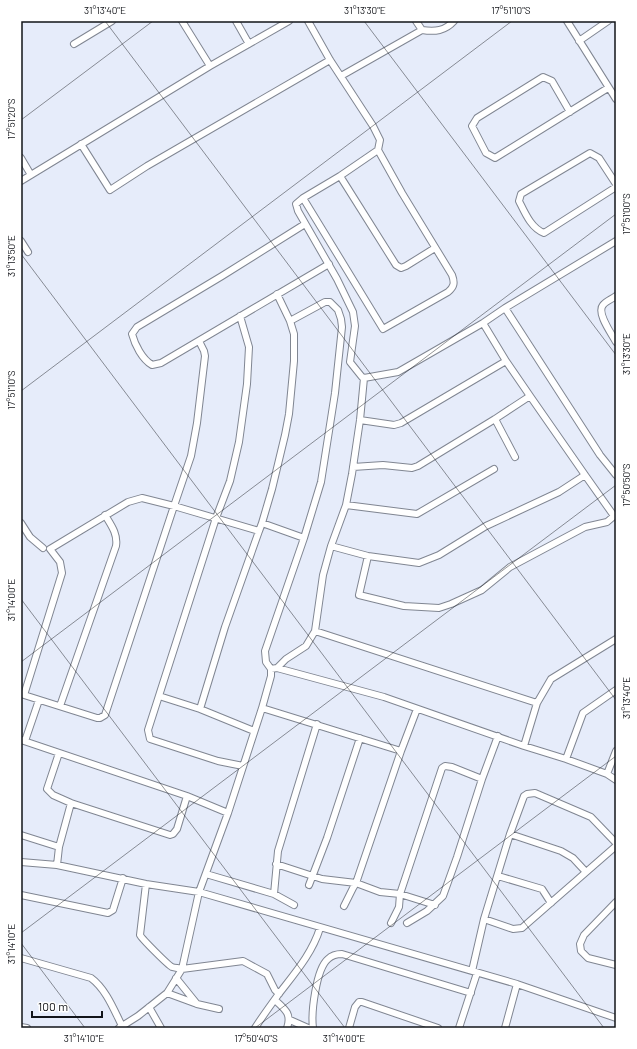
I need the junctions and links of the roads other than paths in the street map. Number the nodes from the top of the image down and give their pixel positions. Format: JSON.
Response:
{"nodes":[{"id":1,"x":112,"y":21,"type":"edge"},
{"id":2,"x":182,"y":21,"type":"edge"},
{"id":3,"x":236,"y":21,"type":"edge"},
{"id":4,"x":289,"y":21,"type":"edge"},
{"id":5,"x":308,"y":21,"type":"edge"},
{"id":6,"x":416,"y":21,"type":"edge"},
{"id":7,"x":454,"y":21,"type":"edge"},
{"id":8,"x":567,"y":21,"type":"edge"},
{"id":9,"x":608,"y":21,"type":"edge"},
{"id":10,"x":422,"y":30,"type":"junction"},
{"id":11,"x":579,"y":41,"type":"junction"},
{"id":12,"x":74,"y":44,"type":"dead end"},
{"id":13,"x":249,"y":44,"type":"junction"},
{"id":14,"x":330,"y":60,"type":"junction"},
{"id":15,"x":210,"y":66,"type":"junction"},
{"id":16,"x":341,"y":76,"type":"junction"},
{"id":17,"x":608,"y":88,"type":"junction"},
{"id":18,"x":616,"y":99,"type":"edge"},
{"id":19,"x":570,"y":112,"type":"junction"},
{"id":20,"x":81,"y":144,"type":"junction"},
{"id":21,"x":378,"y":150,"type":"junction"},
{"id":22,"x":21,"y":158,"type":"edge"},
{"id":23,"x":31,"y":175,"type":"junction"},
{"id":24,"x":340,"y":176,"type":"junction"},
{"id":25,"x":21,"y":181,"type":"edge"},
{"id":26,"x":616,"y":184,"type":"edge"},
{"id":27,"x":616,"y":187,"type":"edge"},
{"id":28,"x":303,"y":198,"type":"junction"},
{"id":29,"x":305,"y":224,"type":"junction"},
{"id":30,"x":21,"y":241,"type":"edge"},
{"id":31,"x":616,"y":241,"type":"edge"},
{"id":32,"x":435,"y":248,"type":"junction"},
{"id":33,"x":28,"y":252,"type":"dead end"},
{"id":34,"x":329,"y":264,"type":"junction"},
{"id":35,"x":277,"y":294,"type":"junction"},
{"id":36,"x":616,"y":296,"type":"edge"},
{"id":37,"x":505,"y":308,"type":"junction"},
{"id":38,"x":240,"y":316,"type":"junction"},
{"id":39,"x":290,"y":321,"type":"junction"},
{"id":40,"x":483,"y":323,"type":"junction"},
{"id":41,"x":199,"y":341,"type":"junction"},
{"id":42,"x":616,"y":342,"type":"edge"},
{"id":43,"x":506,"y":361,"type":"junction"},
{"id":44,"x":364,"y":378,"type":"junction"},
{"id":45,"x":530,"y":396,"type":"junction"},
{"id":46,"x":360,"y":420,"type":"junction"},
{"id":47,"x":495,"y":420,"type":"junction"},
{"id":48,"x":515,"y":458,"type":"dead end"},
{"id":49,"x":353,"y":467,"type":"junction"},
{"id":50,"x":494,"y":469,"type":"dead end"},
{"id":51,"x":585,"y":475,"type":"junction"},
{"id":52,"x":616,"y":475,"type":"edge"},
{"id":53,"x":346,"y":505,"type":"junction"},
{"id":54,"x":174,"y":506,"type":"junction"},
{"id":55,"x":105,"y":516,"type":"junction"},
{"id":56,"x":216,"y":518,"type":"junction"},
{"id":57,"x":21,"y":523,"type":"edge"},
{"id":58,"x":262,"y":524,"type":"junction"},
{"id":59,"x":259,"y":531,"type":"junction"},
{"id":60,"x":304,"y":538,"type":"junction"},
{"id":61,"x":331,"y":546,"type":"junction"},
{"id":62,"x":43,"y":548,"type":"dead end"},
{"id":63,"x":368,"y":556,"type":"junction"},
{"id":64,"x":315,"y":631,"type":"junction"},
{"id":65,"x":616,"y":639,"type":"edge"},
{"id":66,"x":274,"y":669,"type":"junction"},
{"id":67,"x":616,"y":690,"type":"edge"},
{"id":68,"x":158,"y":696,"type":"junction"},
{"id":69,"x":39,"y":700,"type":"junction"},
{"id":70,"x":537,"y":703,"type":"junction"},
{"id":71,"x":60,"y":706,"type":"junction"},
{"id":72,"x":262,"y":708,"type":"junction"},
{"id":73,"x":417,"y":708,"type":"junction"},
{"id":74,"x":200,"y":709,"type":"junction"},
{"id":75,"x":317,"y":724,"type":"junction"},
{"id":76,"x":254,"y":731,"type":"junction"},
{"id":77,"x":498,"y":736,"type":"junction"},
{"id":78,"x":360,"y":738,"type":"junction"},
{"id":79,"x":23,"y":741,"type":"edge"},
{"id":80,"x":524,"y":746,"type":"junction"},
{"id":81,"x":401,"y":751,"type":"junction"},
{"id":82,"x":616,"y":751,"type":"edge"},
{"id":83,"x":59,"y":753,"type":"junction"},
{"id":84,"x":566,"y":758,"type":"junction"},
{"id":85,"x":243,"y":766,"type":"junction"},
{"id":86,"x":607,"y":774,"type":"junction"},
{"id":87,"x":482,"y":779,"type":"junction"},
{"id":88,"x":616,"y":780,"type":"edge"},
{"id":89,"x":187,"y":796,"type":"junction"},
{"id":90,"x":71,"y":803,"type":"junction"},
{"id":91,"x":228,"y":813,"type":"junction"},
{"id":92,"x":510,"y":834,"type":"junction"},
{"id":93,"x":21,"y":835,"type":"edge"},
{"id":94,"x":616,"y":842,"type":"edge"},
{"id":95,"x":59,"y":846,"type":"junction"},
{"id":96,"x":616,"y":846,"type":"edge"},
{"id":97,"x":21,"y":862,"type":"edge"},
{"id":98,"x":276,"y":864,"type":"junction"},
{"id":99,"x":57,"y":865,"type":"junction"},
{"id":100,"x":586,"y":872,"type":"junction"},
{"id":101,"x":206,"y":874,"type":"junction"},
{"id":102,"x":498,"y":876,"type":"junction"},
{"id":103,"x":312,"y":877,"type":"junction"},
{"id":104,"x":123,"y":878,"type":"junction"},
{"id":105,"x":356,"y":883,"type":"junction"},
{"id":106,"x":146,"y":884,"type":"junction"},
{"id":107,"x":310,"y":885,"type":"dead end"},
{"id":108,"x":200,"y":892,"type":"junction"},
{"id":109,"x":274,"y":894,"type":"junction"},
{"id":110,"x":400,"y":894,"type":"junction"},
{"id":111,"x":21,"y":895,"type":"edge"},
{"id":112,"x":551,"y":903,"type":"junction"},
{"id":113,"x":615,"y":903,"type":"edge"},
{"id":114,"x":294,"y":905,"type":"dead end"},
{"id":115,"x":434,"y":905,"type":"junction"},
{"id":116,"x":344,"y":906,"type":"dead end"},
{"id":117,"x":484,"y":919,"type":"junction"},
{"id":118,"x":391,"y":923,"type":"dead end"},
{"id":119,"x":407,"y":923,"type":"dead end"},
{"id":120,"x":320,"y":928,"type":"junction"},
{"id":121,"x":21,"y":958,"type":"edge"},
{"id":122,"x":616,"y":966,"type":"edge"},
{"id":123,"x":182,"y":969,"type":"junction"},
{"id":124,"x":474,"y":972,"type":"junction"},
{"id":125,"x":176,"y":978,"type":"junction"},
{"id":126,"x":517,"y":984,"type":"junction"},
{"id":127,"x":167,"y":993,"type":"junction"},
{"id":128,"x":471,"y":993,"type":"junction"},
{"id":129,"x":277,"y":997,"type":"junction"},
{"id":130,"x":197,"y":1004,"type":"junction"},
{"id":131,"x":149,"y":1007,"type":"junction"},
{"id":132,"x":219,"y":1009,"type":"dead end"},
{"id":133,"x":616,"y":1018,"type":"edge"},
{"id":134,"x":290,"y":1020,"type":"junction"},
{"id":135,"x":21,"y":1027,"type":"edge"},
{"id":136,"x":121,"y":1027,"type":"edge"},
{"id":137,"x":27,"y":1028,"type":"edge"},
{"id":138,"x":161,"y":1028,"type":"edge"},
{"id":139,"x":255,"y":1028,"type":"edge"},
{"id":140,"x":287,"y":1028,"type":"edge"},
{"id":141,"x":308,"y":1028,"type":"edge"},
{"id":142,"x":313,"y":1028,"type":"edge"},
{"id":143,"x":348,"y":1028,"type":"edge"},
{"id":144,"x":438,"y":1028,"type":"edge"},
{"id":145,"x":459,"y":1028,"type":"edge"},
{"id":146,"x":505,"y":1028,"type":"edge"}],
"edges":[{"from":1,"to":12,"type":"street"},
{"from":2,"to":15,"type":"street"},
{"from":3,"to":13,"type":"street"},
{"from":4,"to":13,"type":"street"},
{"from":5,"to":14,"type":"street"},
{"from":6,"to":10,"type":"street"},
{"from":7,"to":10,"type":"street"},
{"from":8,"to":11,"type":"street"},
{"from":9,"to":11,"type":"street"},
{"from":10,"to":16,"type":"street"},
{"from":11,"to":17,"type":"street"},
{"from":13,"to":15,"type":"street"},
{"from":14,"to":16,"type":"street"},
{"from":14,"to":20,"type":"street"},
{"from":15,"to":20,"type":"street"},
{"from":16,"to":21,"type":"street"},
{"from":17,"to":18,"type":"street"},
{"from":17,"to":19,"type":"street"},
{"from":19,"to":19,"type":"street"},
{"from":20,"to":23,"type":"street"},
{"from":21,"to":24,"type":"street"},
{"from":21,"to":32,"type":"street"},
{"from":22,"to":23,"type":"street"},
{"from":23,"to":25,"type":"street"},
{"from":24,"to":28,"type":"street"},
{"from":24,"to":32,"type":"street"},
{"from":26,"to":27,"type":"street"},
{"from":28,"to":29,"type":"street"},
{"from":28,"to":32,"type":"street"},
{"from":29,"to":34,"type":"street"},
{"from":29,"to":41,"type":"street"},
{"from":30,"to":33,"type":"street"},
{"from":31,"to":37,"type":"street"},
{"from":34,"to":35,"type":"street"},
{"from":34,"to":44,"type":"street"},
{"from":35,"to":38,"type":"street"},
{"from":35,"to":39,"type":"street"},
{"from":36,"to":42,"type":"street"},
{"from":37,"to":40,"type":"street"},
{"from":37,"to":52,"type":"street"},
{"from":38,"to":41,"type":"street"},
{"from":38,"to":56,"type":"street"},
{"from":39,"to":58,"type":"street"},
{"from":39,"to":60,"type":"street"},
{"from":40,"to":43,"type":"street"},
{"from":40,"to":44,"type":"street"},
{"from":41,"to":54,"type":"street"},
{"from":43,"to":45,"type":"street"},
{"from":43,"to":46,"type":"street"},
{"from":44,"to":46,"type":"street"},
{"from":45,"to":47,"type":"street"},
{"from":45,"to":51,"type":"street"},
{"from":46,"to":49,"type":"street"},
{"from":47,"to":48,"type":"street"},
{"from":47,"to":49,"type":"street"},
{"from":49,"to":53,"type":"street"},
{"from":50,"to":53,"type":"street"},
{"from":51,"to":63,"type":"street"},
{"from":51,"to":63,"type":"street"},
{"from":53,"to":61,"type":"street"},
{"from":54,"to":55,"type":"street"},
{"from":54,"to":56,"type":"street"},
{"from":54,"to":71,"type":"street"},
{"from":55,"to":69,"type":"street"},
{"from":55,"to":71,"type":"street"},
{"from":56,"to":59,"type":"street"},
{"from":56,"to":68,"type":"street"},
{"from":57,"to":62,"type":"street"},
{"from":58,"to":59,"type":"street"},
{"from":58,"to":60,"type":"street"},
{"from":59,"to":74,"type":"street"},
{"from":60,"to":66,"type":"street"},
{"from":61,"to":63,"type":"street"},
{"from":61,"to":64,"type":"street"},
{"from":64,"to":66,"type":"street"},
{"from":64,"to":70,"type":"street"},
{"from":65,"to":70,"type":"street"},
{"from":66,"to":72,"type":"street"},
{"from":66,"to":73,"type":"street"},
{"from":67,"to":84,"type":"street"},
{"from":68,"to":74,"type":"street"},
{"from":68,"to":85,"type":"street"},
{"from":69,"to":71,"type":"street"},
{"from":69,"to":79,"type":"street"},
{"from":70,"to":80,"type":"street"},
{"from":72,"to":75,"type":"street"},
{"from":72,"to":76,"type":"street"},
{"from":73,"to":77,"type":"street"},
{"from":73,"to":81,"type":"street"},
{"from":74,"to":76,"type":"street"},
{"from":75,"to":78,"type":"street"},
{"from":75,"to":98,"type":"street"},
{"from":76,"to":85,"type":"street"},
{"from":77,"to":80,"type":"street"},
{"from":77,"to":87,"type":"street"},
{"from":78,"to":81,"type":"street"},
{"from":78,"to":103,"type":"street"},
{"from":79,"to":83,"type":"street"},
{"from":80,"to":84,"type":"street"},
{"from":81,"to":105,"type":"street"},
{"from":82,"to":86,"type":"street"},
{"from":83,"to":89,"type":"street"},
{"from":83,"to":90,"type":"street"},
{"from":84,"to":86,"type":"street"},
{"from":85,"to":91,"type":"street"},
{"from":86,"to":88,"type":"street"},
{"from":87,"to":110,"type":"street"},
{"from":87,"to":115,"type":"street"},
{"from":89,"to":90,"type":"street"},
{"from":89,"to":91,"type":"street"},
{"from":90,"to":95,"type":"street"},
{"from":91,"to":101,"type":"street"},
{"from":92,"to":94,"type":"street"},
{"from":92,"to":100,"type":"street"},
{"from":92,"to":102,"type":"street"},
{"from":93,"to":95,"type":"street"},
{"from":95,"to":99,"type":"street"},
{"from":96,"to":100,"type":"street"},
{"from":97,"to":99,"type":"street"},
{"from":98,"to":103,"type":"street"},
{"from":98,"to":109,"type":"street"},
{"from":99,"to":104,"type":"street"},
{"from":100,"to":112,"type":"street"},
{"from":101,"to":108,"type":"street"},
{"from":101,"to":109,"type":"street"},
{"from":102,"to":112,"type":"street"},
{"from":102,"to":117,"type":"street"},
{"from":103,"to":105,"type":"street"},
{"from":103,"to":107,"type":"street"},
{"from":104,"to":106,"type":"street"},
{"from":104,"to":111,"type":"street"},
{"from":105,"to":110,"type":"street"},
{"from":105,"to":116,"type":"street"},
{"from":106,"to":108,"type":"street"},
{"from":106,"to":123,"type":"street"},
{"from":108,"to":120,"type":"street"},
{"from":108,"to":123,"type":"street"},
{"from":109,"to":114,"type":"street"},
{"from":110,"to":115,"type":"street"},
{"from":110,"to":118,"type":"street"},
{"from":112,"to":117,"type":"street"},
{"from":113,"to":122,"type":"street"},
{"from":115,"to":119,"type":"street"},
{"from":117,"to":124,"type":"street"},
{"from":120,"to":124,"type":"street"},
{"from":120,"to":129,"type":"street"},
{"from":121,"to":136,"type":"street"},
{"from":123,"to":125,"type":"street"},
{"from":123,"to":129,"type":"street"},
{"from":124,"to":126,"type":"street"},
{"from":124,"to":128,"type":"street"},
{"from":125,"to":127,"type":"street"},
{"from":125,"to":130,"type":"street"},
{"from":126,"to":133,"type":"street"},
{"from":126,"to":146,"type":"street"},
{"from":127,"to":130,"type":"street"},
{"from":127,"to":131,"type":"street"},
{"from":128,"to":142,"type":"street"},
{"from":128,"to":145,"type":"street"},
{"from":129,"to":134,"type":"street"},
{"from":129,"to":139,"type":"street"},
{"from":130,"to":132,"type":"street"},
{"from":131,"to":136,"type":"street"},
{"from":131,"to":138,"type":"street"},
{"from":134,"to":140,"type":"street"},
{"from":134,"to":141,"type":"street"},
{"from":135,"to":137,"type":"street"},
{"from":143,"to":144,"type":"street"}]}
